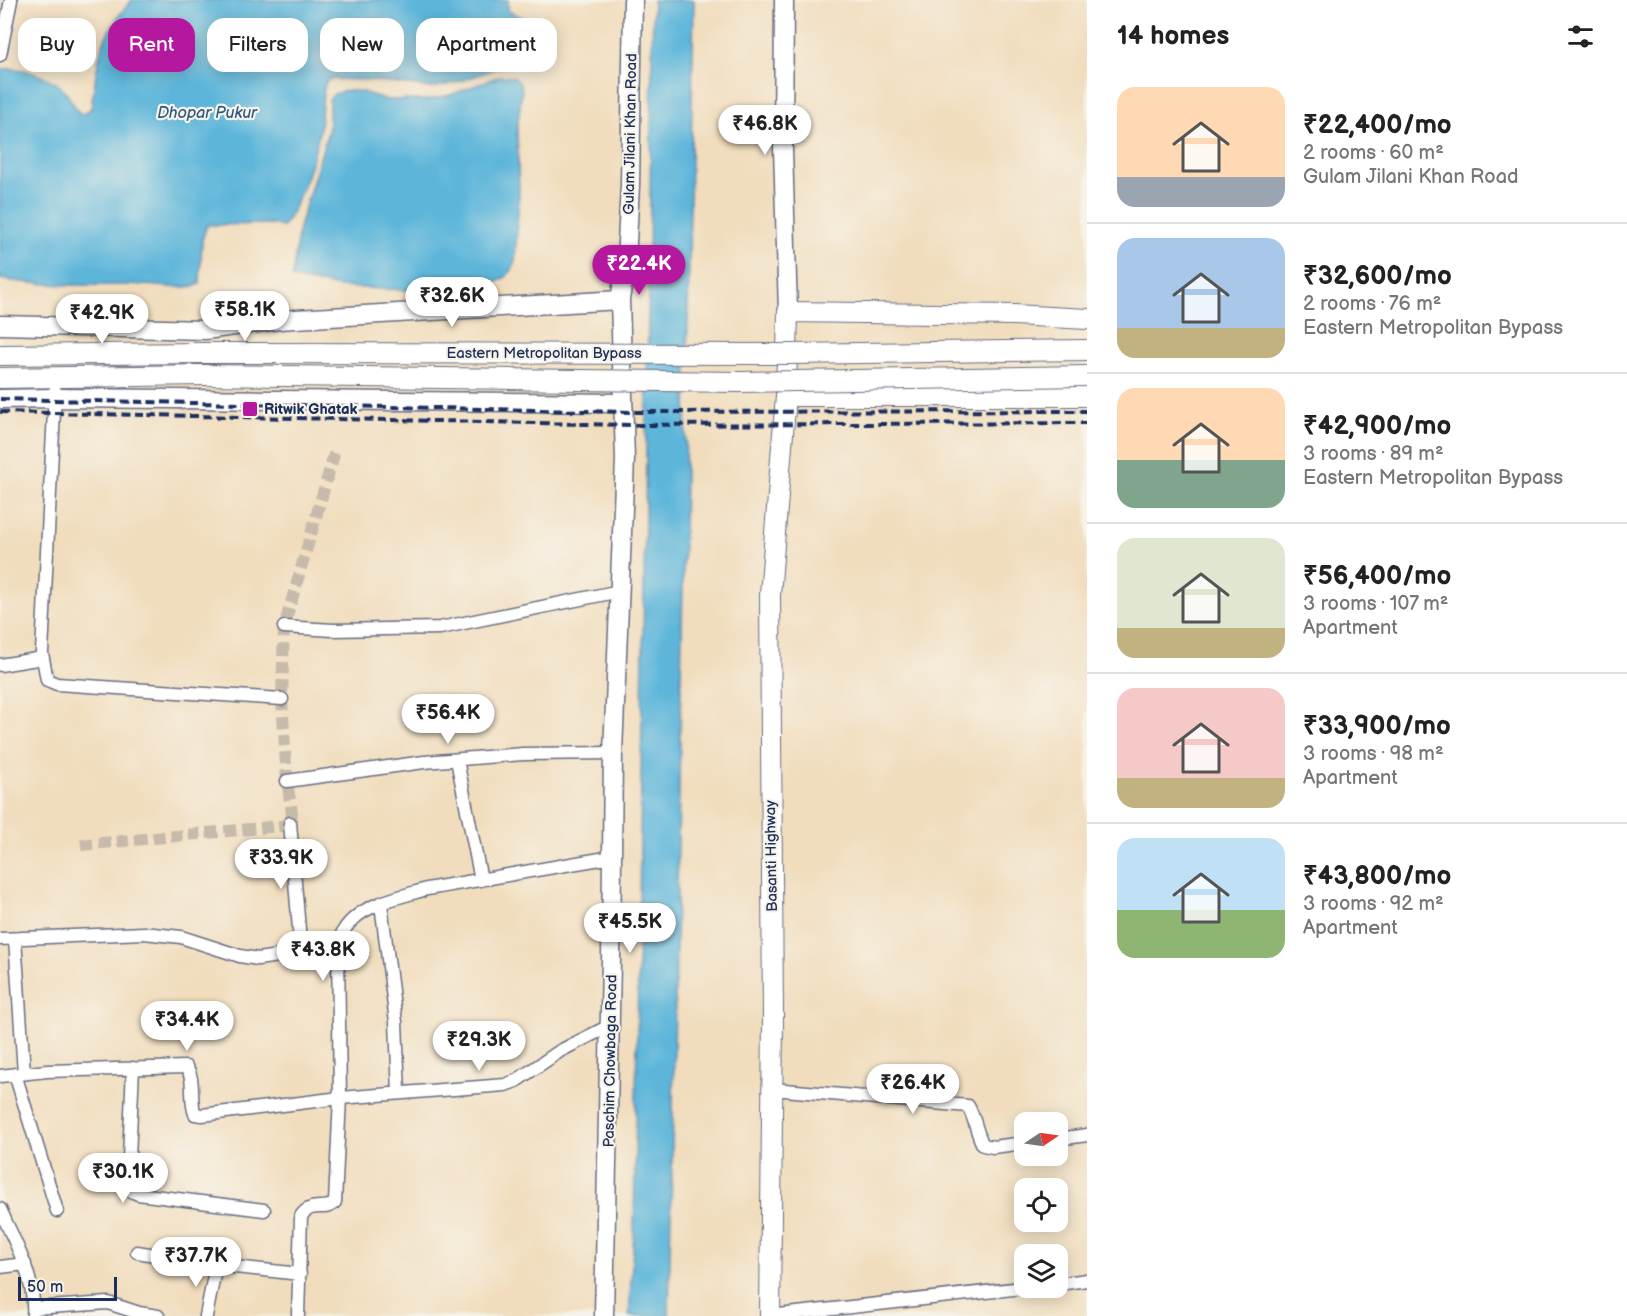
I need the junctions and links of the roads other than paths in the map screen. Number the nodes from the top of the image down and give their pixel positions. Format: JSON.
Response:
{"nodes":[{"id":1,"x":11,"y":0,"type":"edge"},
{"id":2,"x":633,"y":0,"type":"edge"},
{"id":3,"x":784,"y":0,"type":"edge"},
{"id":4,"x":0,"y":55,"type":"edge"},
{"id":5,"x":620,"y":300,"type":"junction"},
{"id":6,"x":788,"y":312,"type":"junction"},
{"id":7,"x":1087,"y":320,"type":"edge"},
{"id":8,"x":0,"y":325,"type":"edge"},
{"id":9,"x":1087,"y":350,"type":"edge"},
{"id":10,"x":0,"y":355,"type":"edge"},
{"id":11,"x":1087,"y":376,"type":"edge"},
{"id":12,"x":0,"y":378,"type":"edge"},
{"id":13,"x":58,"y":378,"type":"junction"},
{"id":14,"x":786,"y":396,"type":"junction"},
{"id":15,"x":1087,"y":396,"type":"edge"},
{"id":16,"x":54,"y":398,"type":"junction"},
{"id":17,"x":0,"y":399,"type":"edge"},
{"id":18,"x":623,"y":404,"type":"junction"},
{"id":19,"x":620,"y":591,"type":"junction"},
{"id":20,"x":284,"y":627,"type":"dead end"},
{"id":21,"x":43,"y":658,"type":"junction"},
{"id":22,"x":0,"y":665,"type":"edge"},
{"id":23,"x":282,"y":699,"type":"dead end"},
{"id":24,"x":613,"y":753,"type":"junction"},
{"id":25,"x":457,"y":760,"type":"junction"},
{"id":26,"x":287,"y":781,"type":"dead end"},
{"id":27,"x":290,"y":823,"type":"dead end"},
{"id":28,"x":612,"y":857,"type":"junction"},
{"id":29,"x":481,"y":880,"type":"junction"},
{"id":30,"x":381,"y":904,"type":"junction"},
{"id":31,"x":0,"y":939,"type":"edge"},
{"id":32,"x":15,"y":939,"type":"junction"},
{"id":33,"x":338,"y":947,"type":"junction"},
{"id":34,"x":302,"y":953,"type":"junction"},
{"id":35,"x":609,"y":1026,"type":"junction"},
{"id":36,"x":133,"y":1068,"type":"junction"},
{"id":37,"x":20,"y":1074,"type":"junction"},
{"id":38,"x":0,"y":1076,"type":"edge"},
{"id":39,"x":773,"y":1089,"type":"junction"},
{"id":40,"x":399,"y":1094,"type":"junction"},
{"id":41,"x":340,"y":1098,"type":"junction"},
{"id":42,"x":1087,"y":1135,"type":"edge"},
{"id":43,"x":1068,"y":1138,"type":"edge"},
{"id":44,"x":1014,"y":1144,"type":"edge"},
{"id":45,"x":0,"y":1209,"type":"edge"},
{"id":46,"x":57,"y":1210,"type":"dead end"},
{"id":47,"x":264,"y":1210,"type":"dead end"},
{"id":48,"x":137,"y":1252,"type":"dead end"},
{"id":49,"x":25,"y":1264,"type":"junction"},
{"id":50,"x":216,"y":1265,"type":"junction"},
{"id":51,"x":0,"y":1267,"type":"edge"},
{"id":52,"x":300,"y":1274,"type":"junction"},
{"id":53,"x":1087,"y":1280,"type":"edge"},
{"id":54,"x":1068,"y":1283,"type":"edge"},
{"id":55,"x":1014,"y":1289,"type":"edge"},
{"id":56,"x":33,"y":1312,"type":"edge"},
{"id":57,"x":158,"y":1316,"type":"edge"},
{"id":58,"x":206,"y":1316,"type":"edge"},
{"id":59,"x":298,"y":1316,"type":"edge"},
{"id":60,"x":604,"y":1316,"type":"edge"},
{"id":61,"x":770,"y":1316,"type":"edge"}],
"edges":[{"from":1,"to":4,"type":"street"},
{"from":2,"to":5,"type":"street","name":"Gulam Jilani Khan Road"},
{"from":3,"to":6,"type":"street"},
{"from":5,"to":8,"type":"street"},
{"from":5,"to":18,"type":"street","name":"Gulam Jilani Khan Road"},
{"from":6,"to":7,"type":"main road"},
{"from":6,"to":14,"type":"main road","name":"Basanti Highway"},
{"from":9,"to":10,"type":"main road","name":"Eastern Metropolitan Bypass","bridge":true},
{"from":11,"to":13,"type":"main road","bridge":true},
{"from":12,"to":13,"type":"main road"},
{"from":13,"to":16,"type":"street"},
{"from":14,"to":15,"type":"main road"},
{"from":14,"to":39,"type":"main road","name":"Basanti Highway"},
{"from":16,"to":17,"type":"street"},
{"from":16,"to":18,"type":"street"},
{"from":16,"to":21,"type":"street"},
{"from":18,"to":19,"type":"street","name":"Gulam Jilani Khan Road"},
{"from":19,"to":20,"type":"street"},
{"from":19,"to":24,"type":"street","name":"Paschim Chowbaga Road"},
{"from":21,"to":22,"type":"street"},
{"from":21,"to":23,"type":"street"},
{"from":24,"to":25,"type":"street"},
{"from":24,"to":28,"type":"street","name":"Paschim Chowbaga Road"},
{"from":25,"to":26,"type":"street"},
{"from":25,"to":29,"type":"street"},
{"from":27,"to":34,"type":"street"},
{"from":28,"to":29,"type":"street"},
{"from":28,"to":35,"type":"street","name":"Paschim Chowbaga Road"},
{"from":29,"to":30,"type":"street"},
{"from":30,"to":33,"type":"street"},
{"from":30,"to":40,"type":"street"},
{"from":31,"to":32,"type":"street"},
{"from":32,"to":34,"type":"street"},
{"from":32,"to":37,"type":"street"},
{"from":33,"to":34,"type":"street"},
{"from":33,"to":41,"type":"street"},
{"from":35,"to":40,"type":"street"},
{"from":35,"to":60,"type":"street","name":"Paschim Chowbaga Road"},
{"from":36,"to":37,"type":"street"},
{"from":36,"to":41,"type":"street"},
{"from":36,"to":47,"type":"street"},
{"from":37,"to":38,"type":"street"},
{"from":37,"to":46,"type":"street"},
{"from":39,"to":44,"type":"street"},
{"from":39,"to":61,"type":"main road","name":"Basanti Highway"},
{"from":40,"to":41,"type":"street"},
{"from":41,"to":52,"type":"street"},
{"from":42,"to":43,"type":"street"},
{"from":45,"to":49,"type":"street"},
{"from":48,"to":50,"type":"street"},
{"from":49,"to":51,"type":"street"},
{"from":49,"to":56,"type":"street"},
{"from":50,"to":52,"type":"street"},
{"from":50,"to":58,"type":"street"},
{"from":52,"to":59,"type":"street"},
{"from":53,"to":54,"type":"street"},
{"from":55,"to":61,"type":"street"},
{"from":56,"to":57,"type":"street"}]}
